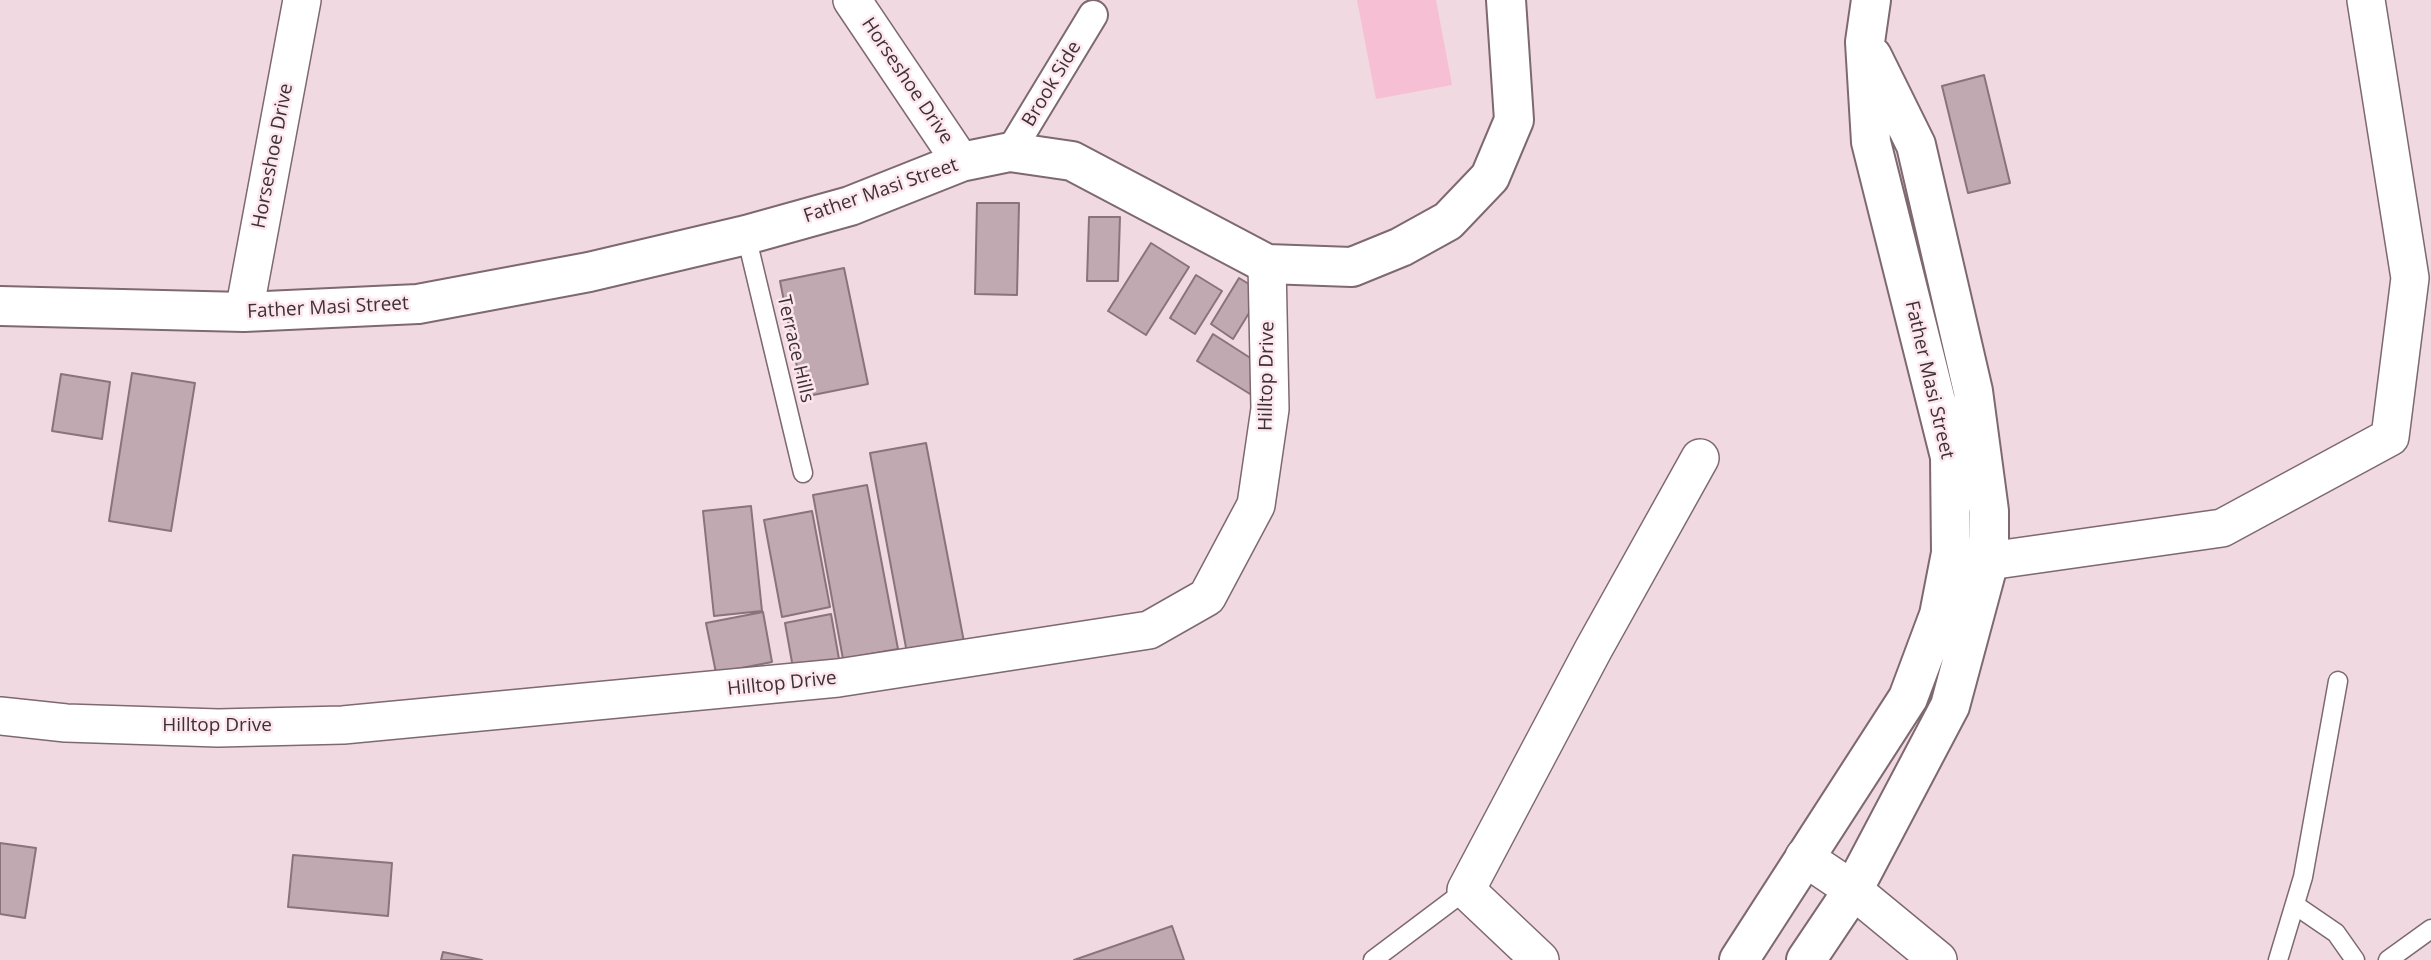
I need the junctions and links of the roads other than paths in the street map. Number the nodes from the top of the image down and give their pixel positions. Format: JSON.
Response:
{"nodes":[{"id":1,"x":302,"y":0,"type":"edge"},
{"id":2,"x":852,"y":0,"type":"edge"},
{"id":3,"x":1506,"y":0,"type":"edge"},
{"id":4,"x":1871,"y":0,"type":"edge"},
{"id":5,"x":2366,"y":0,"type":"edge"},
{"id":6,"x":1093,"y":15,"type":"dead end"},
{"id":7,"x":1865,"y":42,"type":"junction"},
{"id":8,"x":1010,"y":152,"type":"junction"},
{"id":9,"x":961,"y":162,"type":"junction"},
{"id":10,"x":746,"y":235,"type":"junction"},
{"id":11,"x":1267,"y":264,"type":"junction"},
{"id":12,"x":0,"y":306,"type":"edge"},
{"id":13,"x":244,"y":312,"type":"junction"},
{"id":14,"x":1700,"y":458,"type":"dead end"},
{"id":15,"x":803,"y":473,"type":"dead end"},
{"id":16,"x":1951,"y":553,"type":"junction"},
{"id":17,"x":1989,"y":561,"type":"junction"},
{"id":18,"x":2338,"y":681,"type":"dead end"},
{"id":19,"x":0,"y":716,"type":"edge"},
{"id":20,"x":1804,"y":858,"type":"junction"},
{"id":21,"x":1466,"y":890,"type":"junction"},
{"id":22,"x":1853,"y":890,"type":"junction"},
{"id":23,"x":2295,"y":905,"type":"junction"},
{"id":24,"x":2431,"y":929,"type":"edge"},
{"id":25,"x":1373,"y":960,"type":"edge"},
{"id":26,"x":1540,"y":960,"type":"edge"},
{"id":27,"x":1739,"y":960,"type":"edge"},
{"id":28,"x":1806,"y":960,"type":"edge"},
{"id":29,"x":1938,"y":960,"type":"edge"},
{"id":30,"x":2278,"y":960,"type":"edge"},
{"id":31,"x":2355,"y":960,"type":"edge"},
{"id":32,"x":2388,"y":960,"type":"edge"}],
"edges":[{"from":1,"to":13,"type":"street","name":"Horseshoe Drive"},
{"from":2,"to":9,"type":"street","name":"Horseshoe Drive"},
{"from":3,"to":11,"type":"street","name":"Father Masi Street"},
{"from":4,"to":7,"type":"street","name":"Father Masi Street"},
{"from":5,"to":17,"type":"street"},
{"from":6,"to":8,"type":"street","name":"Brook Side"},
{"from":7,"to":16,"type":"street","name":"Father Masi Street"},
{"from":7,"to":17,"type":"street","name":"Father Masi Street"},
{"from":8,"to":9,"type":"street","name":"Father Masi Street"},
{"from":8,"to":11,"type":"street","name":"Father Masi Street"},
{"from":9,"to":10,"type":"street","name":"Father Masi Street"},
{"from":10,"to":13,"type":"street","name":"Father Masi Street"},
{"from":10,"to":15,"type":"lane","name":"Terrace Hills"},
{"from":11,"to":19,"type":"street","name":"Hilltop Drive"},
{"from":12,"to":13,"type":"street","name":"Father Masi Street"},
{"from":14,"to":21,"type":"street"},
{"from":16,"to":17,"type":"street"},
{"from":16,"to":20,"type":"street","name":"Father Masi Street"},
{"from":17,"to":22,"type":"street","name":"Father Masi Street"},
{"from":18,"to":23,"type":"lane"},
{"from":20,"to":22,"type":"street"},
{"from":20,"to":27,"type":"street","name":"Father Masi Street"},
{"from":21,"to":25,"type":"lane"},
{"from":21,"to":26,"type":"street"},
{"from":22,"to":28,"type":"street","name":"Father Masi Street"},
{"from":22,"to":29,"type":"street"},
{"from":23,"to":30,"type":"lane"},
{"from":23,"to":31,"type":"lane"},
{"from":24,"to":32,"type":"lane"}]}
